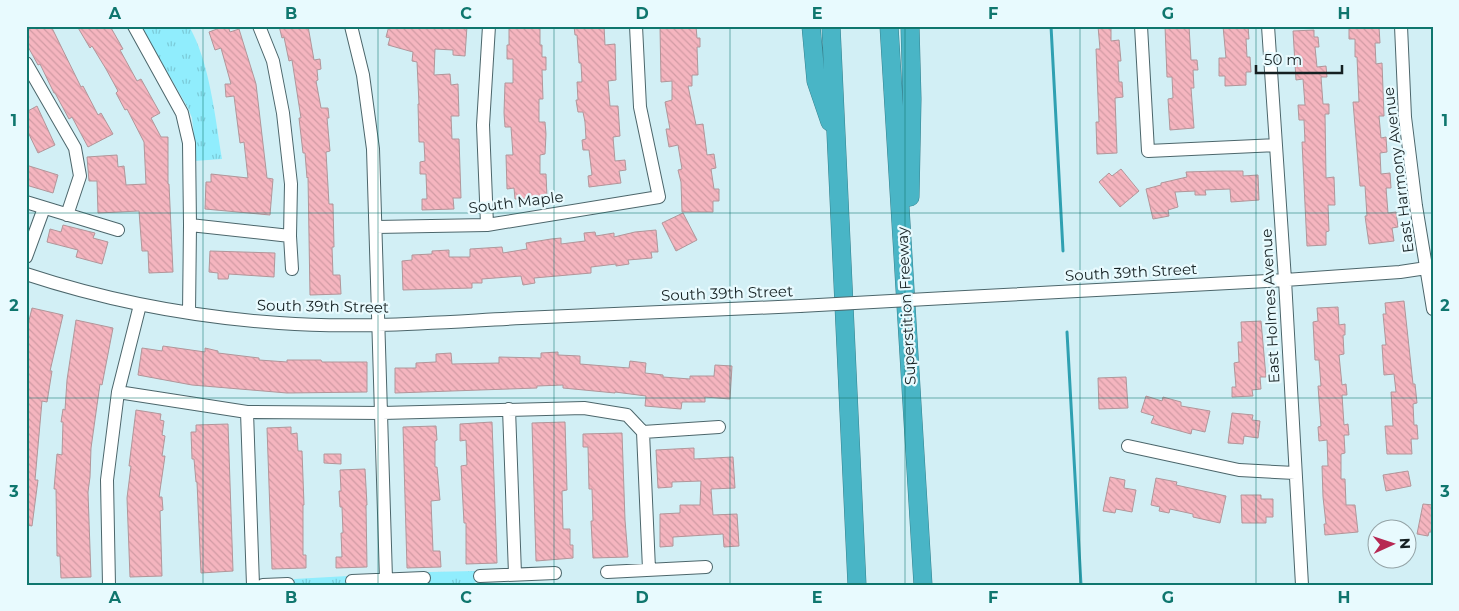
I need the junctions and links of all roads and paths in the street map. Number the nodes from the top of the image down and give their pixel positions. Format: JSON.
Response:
{"nodes":[{"id":1,"x":134,"y":26,"type":"edge"},
{"id":2,"x":259,"y":26,"type":"edge"},
{"id":3,"x":351,"y":26,"type":"edge"},
{"id":4,"x":489,"y":26,"type":"edge"},
{"id":5,"x":636,"y":26,"type":"edge"},
{"id":6,"x":811,"y":26,"type":"edge"},
{"id":7,"x":831,"y":26,"type":"edge"},
{"id":8,"x":889,"y":26,"type":"edge"},
{"id":9,"x":910,"y":26,"type":"edge"},
{"id":10,"x":1141,"y":26,"type":"edge"},
{"id":11,"x":1268,"y":26,"type":"edge"},
{"id":12,"x":1401,"y":26,"type":"edge"},
{"id":13,"x":26,"y":63,"type":"edge"},
{"id":14,"x":837,"y":144,"type":"junction"},
{"id":15,"x":1275,"y":144,"type":"junction"},
{"id":16,"x":26,"y":202,"type":"edge"},
{"id":17,"x":44,"y":208,"type":"junction"},
{"id":18,"x":67,"y":215,"type":"junction"},
{"id":19,"x":190,"y":225,"type":"junction"},
{"id":20,"x":487,"y":225,"type":"junction"},
{"id":21,"x":376,"y":227,"type":"junction"},
{"id":22,"x":118,"y":230,"type":"dead end"},
{"id":23,"x":290,"y":236,"type":"junction"},
{"id":24,"x":26,"y":257,"type":"edge"},
{"id":25,"x":1429,"y":268,"type":"edge"},
{"id":26,"x":292,"y":269,"type":"dead end"},
{"id":27,"x":26,"y":274,"type":"edge"},
{"id":28,"x":1285,"y":280,"type":"junction"},
{"id":29,"x":140,"y":305,"type":"junction"},
{"id":30,"x":1433,"y":309,"type":"edge"},
{"id":31,"x":189,"y":313,"type":"junction"},
{"id":32,"x":378,"y":324,"type":"junction"},
{"id":33,"x":907,"y":328,"type":"junction"},
{"id":34,"x":118,"y":392,"type":"junction"},
{"id":35,"x":510,"y":409,"type":"junction"},
{"id":36,"x":247,"y":412,"type":"junction"},
{"id":37,"x":382,"y":413,"type":"junction"},
{"id":38,"x":719,"y":427,"type":"dead end"},
{"id":39,"x":643,"y":432,"type":"junction"},
{"id":40,"x":1128,"y":446,"type":"dead end"},
{"id":41,"x":1295,"y":473,"type":"junction"},
{"id":42,"x":706,"y":567,"type":"dead end"},
{"id":43,"x":649,"y":569,"type":"junction"},
{"id":44,"x":607,"y":572,"type":"dead end"},
{"id":45,"x":555,"y":573,"type":"dead end"},
{"id":46,"x":516,"y":574,"type":"junction"},
{"id":47,"x":480,"y":576,"type":"dead end"},
{"id":48,"x":424,"y":578,"type":"dead end"},
{"id":49,"x":386,"y":579,"type":"junction"},
{"id":50,"x":352,"y":581,"type":"dead end"},
{"id":51,"x":857,"y":583,"type":"edge"},
{"id":52,"x":288,"y":584,"type":"edge"},
{"id":53,"x":109,"y":585,"type":"edge"},
{"id":54,"x":253,"y":585,"type":"edge"},
{"id":55,"x":263,"y":585,"type":"edge"},
{"id":56,"x":923,"y":585,"type":"edge"},
{"id":57,"x":1302,"y":585,"type":"edge"}],
"edges":[{"from":1,"to":19,"type":"street"},
{"from":2,"to":23,"type":"street"},
{"from":3,"to":21,"type":"street"},
{"from":4,"to":20,"type":"street"},
{"from":5,"to":20,"type":"street","name":"South Maple"},
{"from":6,"to":14,"type":"highway"},
{"from":7,"to":14,"type":"highway"},
{"from":8,"to":33,"type":"highway","name":"Superstition Freeway"},
{"from":9,"to":33,"type":"highway"},
{"from":10,"to":15,"type":"street"},
{"from":11,"to":15,"type":"street","name":"East Holmes Avenue"},
{"from":12,"to":25,"type":"street","name":"East Harmony Avenue"},
{"from":13,"to":18,"type":"street"},
{"from":14,"to":51,"type":"highway"},
{"from":15,"to":28,"type":"street","name":"East Holmes Avenue"},
{"from":16,"to":17,"type":"street"},
{"from":17,"to":18,"type":"street"},
{"from":17,"to":24,"type":"street"},
{"from":18,"to":22,"type":"street"},
{"from":19,"to":23,"type":"street"},
{"from":19,"to":31,"type":"street"},
{"from":20,"to":21,"type":"street","name":"South Maple"},
{"from":21,"to":32,"type":"street"},
{"from":23,"to":26,"type":"street"},
{"from":25,"to":28,"type":"street","name":"South 39th Street"},
{"from":25,"to":30,"type":"street","name":"East Harmony Avenue"},
{"from":27,"to":29,"type":"street","name":"South 39th Street"},
{"from":28,"to":32,"type":"street","name":"South 39th Street","bridge":true},
{"from":28,"to":41,"type":"street","name":"East Holmes Avenue"},
{"from":29,"to":31,"type":"street","name":"South 39th Street"},
{"from":29,"to":34,"type":"street"},
{"from":31,"to":32,"type":"street","name":"South 39th Street"},
{"from":32,"to":37,"type":"street"},
{"from":33,"to":56,"type":"highway","name":"Superstition Freeway"},
{"from":34,"to":36,"type":"street"},
{"from":34,"to":53,"type":"street"},
{"from":35,"to":37,"type":"street"},
{"from":35,"to":39,"type":"street"},
{"from":35,"to":46,"type":"street"},
{"from":36,"to":37,"type":"street"},
{"from":36,"to":54,"type":"street"},
{"from":37,"to":49,"type":"street"},
{"from":38,"to":39,"type":"street"},
{"from":39,"to":43,"type":"street"},
{"from":40,"to":41,"type":"street"},
{"from":41,"to":57,"type":"street","name":"East Holmes Avenue"},
{"from":42,"to":43,"type":"street"},
{"from":43,"to":44,"type":"street"},
{"from":45,"to":46,"type":"street"},
{"from":46,"to":47,"type":"street"},
{"from":48,"to":49,"type":"street"},
{"from":49,"to":50,"type":"street"},
{"from":52,"to":55,"type":"street"}]}
